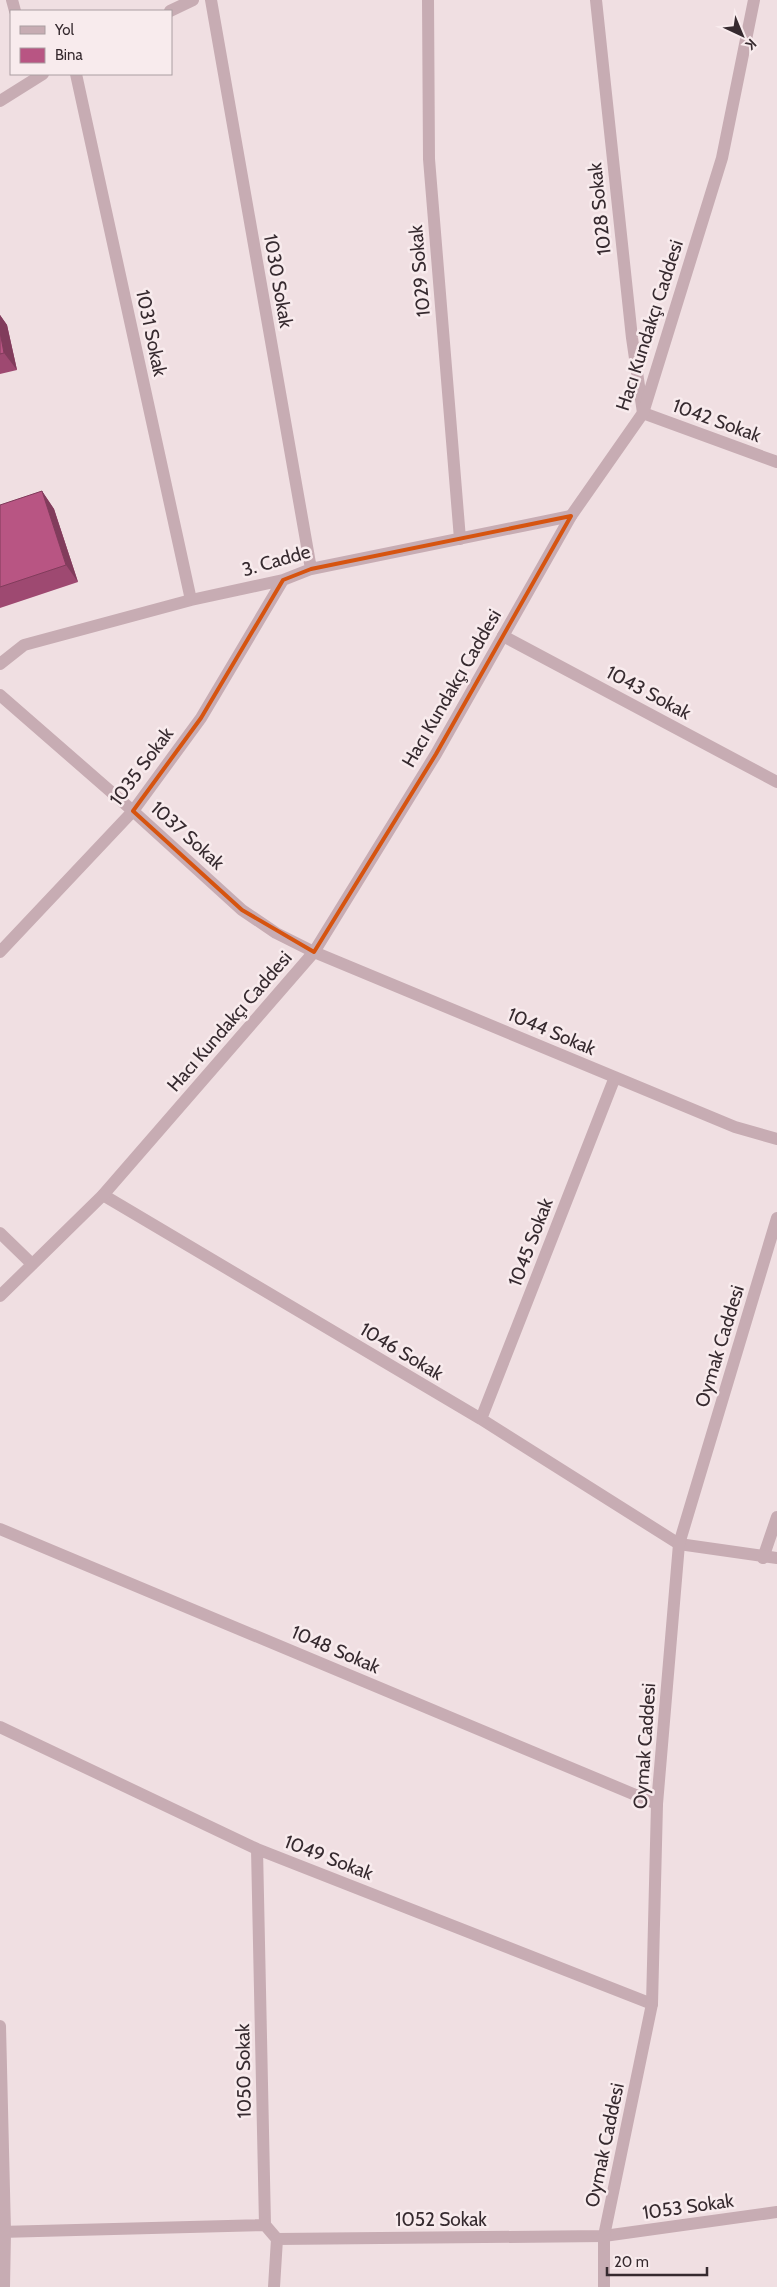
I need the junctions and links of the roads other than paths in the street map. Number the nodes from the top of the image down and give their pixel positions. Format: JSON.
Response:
{"nodes":[{"id":1,"x":193,"y":0,"type":"edge"},
{"id":2,"x":211,"y":0,"type":"edge"},
{"id":3,"x":428,"y":0,"type":"edge"},
{"id":4,"x":596,"y":0,"type":"edge"},
{"id":5,"x":754,"y":0,"type":"edge"},
{"id":6,"x":172,"y":10,"type":"edge"},
{"id":7,"x":36,"y":75,"type":"edge"},
{"id":8,"x":76,"y":75,"type":"edge"},
{"id":9,"x":0,"y":102,"type":"edge"},
{"id":10,"x":644,"y":413,"type":"junction"},
{"id":11,"x":777,"y":462,"type":"edge"},
{"id":12,"x":570,"y":516,"type":"junction"},
{"id":13,"x":460,"y":539,"type":"junction"},
{"id":14,"x":311,"y":569,"type":"junction"},
{"id":15,"x":283,"y":580,"type":"junction"},
{"id":16,"x":192,"y":600,"type":"junction"},
{"id":17,"x":503,"y":636,"type":"junction"},
{"id":18,"x":0,"y":664,"type":"edge"},
{"id":19,"x":0,"y":696,"type":"edge"},
{"id":20,"x":777,"y":782,"type":"edge"},
{"id":21,"x":133,"y":810,"type":"junction"},
{"id":22,"x":0,"y":952,"type":"edge"},
{"id":23,"x":314,"y":952,"type":"junction"},
{"id":24,"x":615,"y":1077,"type":"junction"},
{"id":25,"x":777,"y":1139,"type":"edge"},
{"id":26,"x":103,"y":1194,"type":"junction"},
{"id":27,"x":777,"y":1218,"type":"edge"},
{"id":28,"x":0,"y":1233,"type":"edge"},
{"id":29,"x":32,"y":1264,"type":"junction"},
{"id":30,"x":0,"y":1296,"type":"edge"},
{"id":31,"x":481,"y":1419,"type":"junction"},
{"id":32,"x":777,"y":1517,"type":"edge"},
{"id":33,"x":0,"y":1529,"type":"edge"},
{"id":34,"x":679,"y":1544,"type":"junction"},
{"id":35,"x":763,"y":1558,"type":"junction"},
{"id":36,"x":777,"y":1558,"type":"edge"},
{"id":37,"x":0,"y":1728,"type":"edge"},
{"id":38,"x":657,"y":1804,"type":"junction"},
{"id":39,"x":257,"y":1849,"type":"junction"},
{"id":40,"x":652,"y":2004,"type":"junction"},
{"id":41,"x":0,"y":2026,"type":"edge"},
{"id":42,"x":777,"y":2212,"type":"edge"},
{"id":43,"x":265,"y":2226,"type":"junction"},
{"id":44,"x":3,"y":2232,"type":"edge"},
{"id":45,"x":604,"y":2236,"type":"junction"},
{"id":46,"x":278,"y":2239,"type":"junction"},
{"id":47,"x":4,"y":2287,"type":"edge"},
{"id":48,"x":274,"y":2287,"type":"edge"},
{"id":49,"x":604,"y":2287,"type":"edge"}],
"edges":[{"from":1,"to":6,"type":"street"},
{"from":2,"to":14,"type":"street","name":"1030 Sokak"},
{"from":3,"to":13,"type":"street","name":"1029 Sokak"},
{"from":4,"to":10,"type":"street","name":"1028 Sokak"},
{"from":5,"to":10,"type":"street","name":"Hacı Kundakçı Caddesi"},
{"from":7,"to":9,"type":"street"},
{"from":8,"to":16,"type":"street","name":"1031 Sokak"},
{"from":10,"to":11,"type":"street","name":"1042 Sokak"},
{"from":10,"to":12,"type":"street","name":"Hacı Kundakçı Caddesi"},
{"from":12,"to":13,"type":"street","name":"3. Cadde"},
{"from":12,"to":17,"type":"street","name":"Hacı Kundakçı Caddesi"},
{"from":13,"to":14,"type":"street","name":"3. Cadde"},
{"from":14,"to":15,"type":"street","name":"3. Cadde"},
{"from":15,"to":16,"type":"street","name":"3. Cadde"},
{"from":15,"to":21,"type":"street","name":"1035 Sokak"},
{"from":16,"to":18,"type":"street","name":"3. Cadde"},
{"from":17,"to":20,"type":"street","name":"1043 Sokak"},
{"from":17,"to":23,"type":"street","name":"Hacı Kundakçı Caddesi"},
{"from":19,"to":21,"type":"street","name":"1037 Sokak"},
{"from":21,"to":22,"type":"street","name":"1035 Sokak"},
{"from":21,"to":23,"type":"street","name":"1037 Sokak"},
{"from":23,"to":24,"type":"street","name":"1044 Sokak"},
{"from":23,"to":26,"type":"street","name":"Hacı Kundakçı Caddesi"},
{"from":24,"to":25,"type":"street","name":"1044 Sokak"},
{"from":24,"to":31,"type":"street","name":"1045 Sokak"},
{"from":26,"to":29,"type":"street","name":"Hacı Kundakçı Caddesi"},
{"from":26,"to":31,"type":"street","name":"1046 Sokak"},
{"from":27,"to":34,"type":"street","name":"Oymak Caddesi"},
{"from":28,"to":29,"type":"street"},
{"from":29,"to":30,"type":"street","name":"Hacı Kundakçı Caddesi"},
{"from":31,"to":34,"type":"street","name":"1046 Sokak"},
{"from":32,"to":35,"type":"street"},
{"from":33,"to":38,"type":"street","name":"1048 Sokak"},
{"from":34,"to":35,"type":"street"},
{"from":34,"to":38,"type":"street","name":"Oymak Caddesi"},
{"from":35,"to":36,"type":"street"},
{"from":37,"to":39,"type":"street","name":"1049 Sokak"},
{"from":38,"to":40,"type":"street","name":"Oymak Caddesi"},
{"from":39,"to":40,"type":"street","name":"1049 Sokak"},
{"from":39,"to":43,"type":"street","name":"1050 Sokak"},
{"from":40,"to":45,"type":"street","name":"Oymak Caddesi"},
{"from":41,"to":44,"type":"street"},
{"from":42,"to":45,"type":"street","name":"1053 Sokak"},
{"from":43,"to":44,"type":"street"},
{"from":43,"to":46,"type":"street"},
{"from":44,"to":47,"type":"street"},
{"from":45,"to":46,"type":"street","name":"1052 Sokak"},
{"from":45,"to":49,"type":"street","name":"Oymak Caddesi"},
{"from":46,"to":48,"type":"street"}]}
